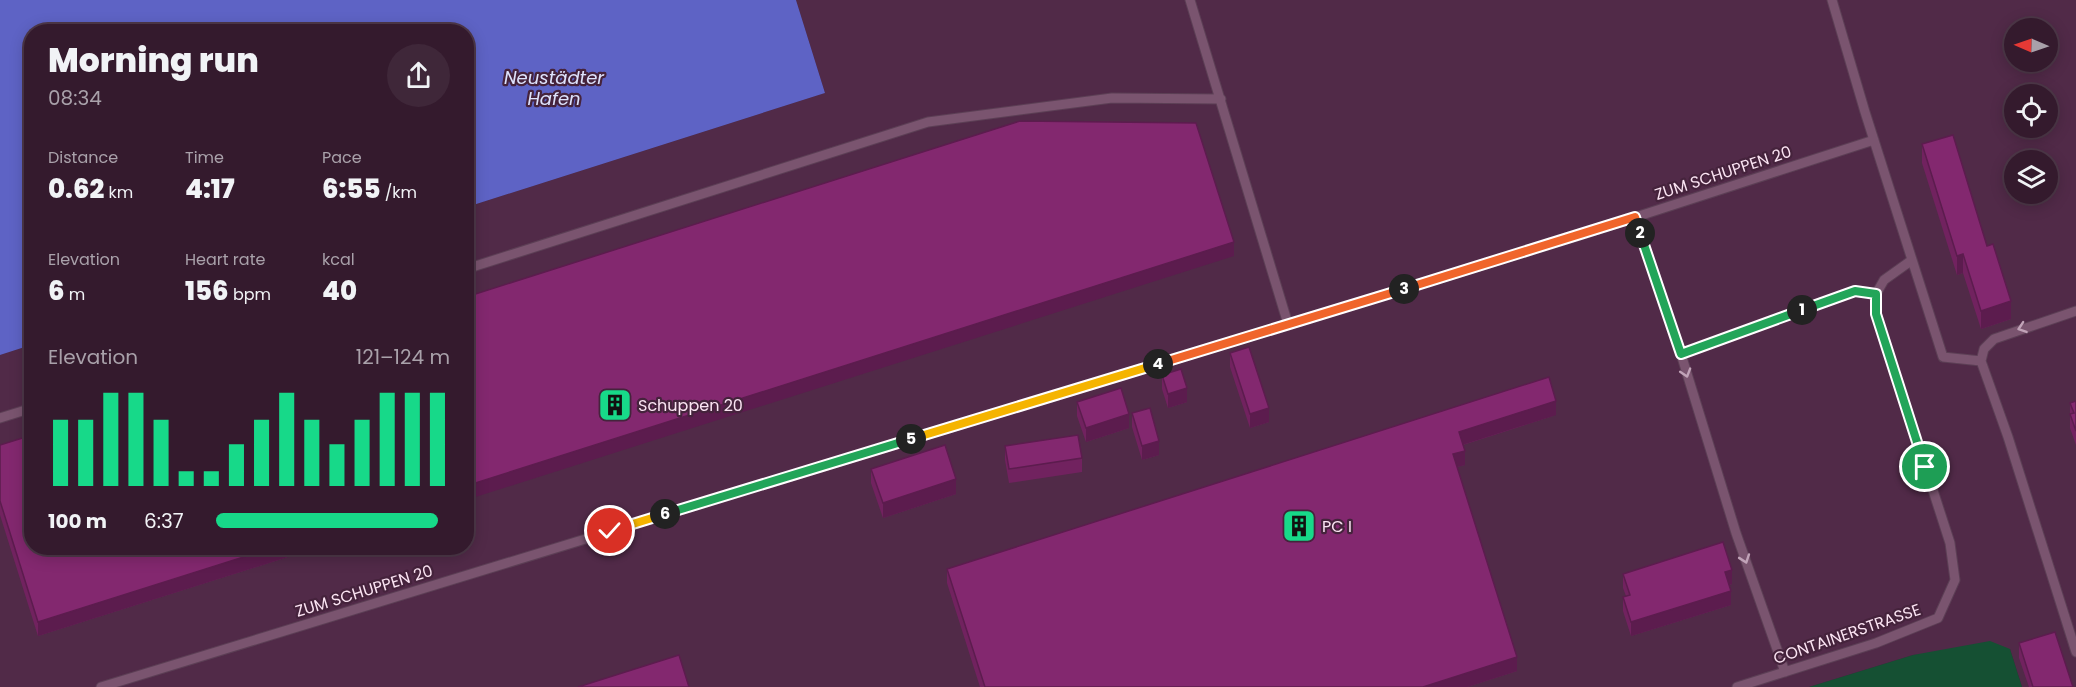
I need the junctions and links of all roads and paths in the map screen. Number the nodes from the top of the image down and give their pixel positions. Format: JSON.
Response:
{"nodes":[{"id":1,"x":1190,"y":0,"type":"edge"},
{"id":2,"x":1832,"y":0,"type":"edge"},
{"id":3,"x":1221,"y":99,"type":"junction"},
{"id":4,"x":1874,"y":140,"type":"junction"},
{"id":5,"x":1635,"y":217,"type":"junction"},
{"id":6,"x":1912,"y":260,"type":"junction"},
{"id":7,"x":474,"y":266,"type":"edge"},
{"id":8,"x":1876,"y":294,"type":"junction"},
{"id":9,"x":2076,"y":311,"type":"edge"},
{"id":10,"x":1288,"y":324,"type":"junction"},
{"id":11,"x":1681,"y":354,"type":"junction"},
{"id":12,"x":1982,"y":361,"type":"junction"},
{"id":13,"x":24,"y":410,"type":"edge"},
{"id":14,"x":0,"y":418,"type":"edge"},
{"id":15,"x":2076,"y":652,"type":"edge"},
{"id":16,"x":1785,"y":672,"type":"junction"},
{"id":17,"x":101,"y":687,"type":"edge"},
{"id":18,"x":1737,"y":687,"type":"edge"}],
"edges":[{"from":1,"to":3,"type":"lane"},
{"from":2,"to":4,"type":"lane"},
{"from":3,"to":7,"type":"lane"},
{"from":3,"to":10,"type":"lane"},
{"from":4,"to":5,"type":"lane","name":"ZUM SCHUPPEN 20"},
{"from":4,"to":6,"type":"lane"},
{"from":5,"to":10,"type":"lane","name":"ZUM SCHUPPEN 20"},
{"from":5,"to":11,"type":"lane"},
{"from":6,"to":8,"type":"lane"},
{"from":6,"to":12,"type":"lane"},
{"from":8,"to":11,"type":"lane"},
{"from":8,"to":16,"type":"lane","name":"CONTAINERSTRASSE"},
{"from":9,"to":12,"type":"lane","one_way":true},
{"from":10,"to":17,"type":"lane","name":"ZUM SCHUPPEN 20"},
{"from":11,"to":16,"type":"lane","one_way":true},
{"from":12,"to":15,"type":"lane"},
{"from":13,"to":14,"type":"lane"},
{"from":16,"to":18,"type":"lane","name":"CONTAINERSTRASSE"}]}
